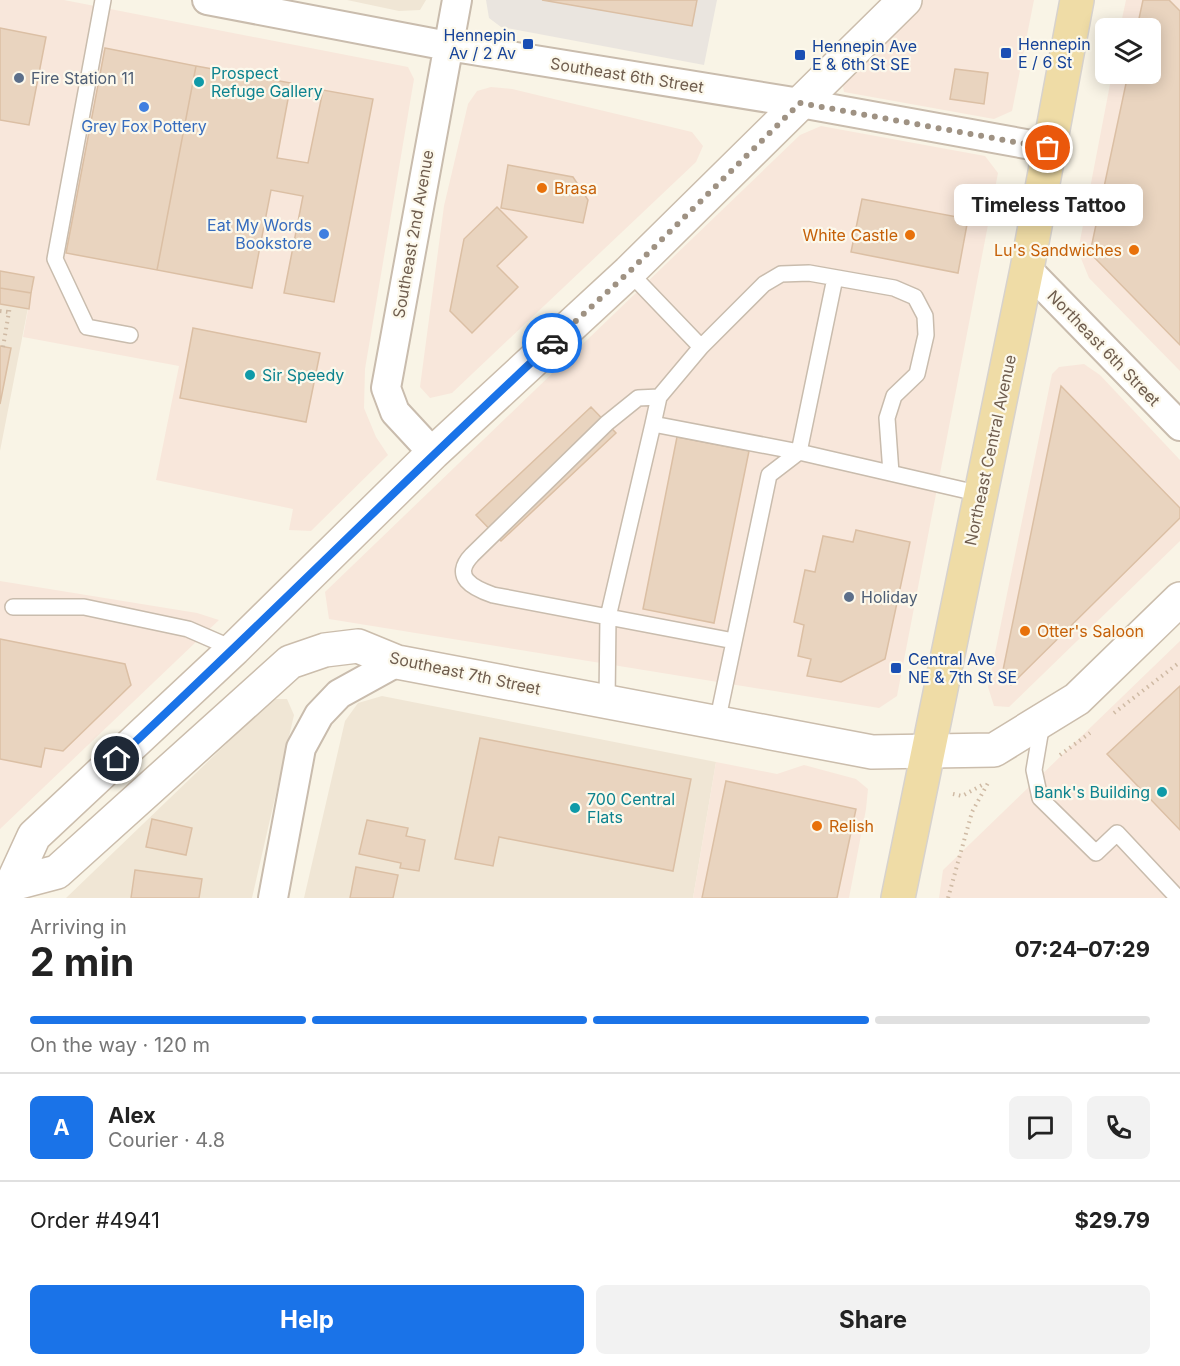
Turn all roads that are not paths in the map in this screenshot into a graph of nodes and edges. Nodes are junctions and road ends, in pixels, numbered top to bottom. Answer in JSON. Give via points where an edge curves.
{"nodes":[{"id":1,"x":104,"y":0,"type":"edge"},
{"id":2,"x":207,"y":0,"type":"edge"},
{"id":3,"x":457,"y":0,"type":"edge"},
{"id":4,"x":905,"y":0,"type":"edge"},
{"id":5,"x":1077,"y":0,"type":"edge"},
{"id":6,"x":448,"y":46,"type":"junction"},
{"id":7,"x":800,"y":103,"type":"junction"},
{"id":8,"x":1048,"y":148,"type":"junction"},
{"id":9,"x":1027,"y":269,"type":"junction"},
{"id":10,"x":629,"y":272,"type":"junction"},
{"id":11,"x":835,"y":278,"type":"junction"},
{"id":12,"x":130,"y":335,"type":"dead end"},
{"id":13,"x":701,"y":347,"type":"junction"},
{"id":14,"x":659,"y":397,"type":"junction"},
{"id":15,"x":653,"y":424,"type":"junction"},
{"id":16,"x":1180,"y":426,"type":"edge"},
{"id":17,"x":799,"y":452,"type":"junction"},
{"id":18,"x":434,"y":453,"type":"junction"},
{"id":19,"x":891,"y":473,"type":"junction"},
{"id":20,"x":981,"y":494,"type":"junction"},
{"id":21,"x":1180,"y":599,"type":"edge"},
{"id":22,"x":13,"y":607,"type":"dead end"},
{"id":23,"x":608,"y":617,"type":"junction"},
{"id":24,"x":734,"y":640,"type":"junction"},
{"id":25,"x":234,"y":650,"type":"junction"},
{"id":26,"x":397,"y":662,"type":"junction"},
{"id":27,"x":607,"y":702,"type":"junction"},
{"id":28,"x":1042,"y":722,"type":"junction"},
{"id":29,"x":717,"y":723,"type":"junction"},
{"id":30,"x":928,"y":751,"type":"junction"},
{"id":31,"x":6,"y":890,"type":"edge"},
{"id":32,"x":273,"y":898,"type":"edge"},
{"id":33,"x":898,"y":898,"type":"edge"},
{"id":34,"x":1178,"y":898,"type":"edge"}],
"edges":[{"from":1,"to":12,"type":"lane","via":[[55,259],[87,327]]},
{"from":2,"to":6,"type":"street","name":"Southeast 6th Street"},
{"from":3,"to":6,"type":"street","name":"Southeast 2nd Avenue"},
{"from":4,"to":7,"type":"main road"},
{"from":5,"to":8,"type":"main road","name":"Northeast Central Avenue"},
{"from":6,"to":7,"type":"street","name":"Southeast 6th Street"},
{"from":6,"to":18,"type":"street","name":"Southeast 2nd Avenue","via":[[386,388],[395,412]]},
{"from":7,"to":8,"type":"street","name":"Southeast 6th Street"},
{"from":7,"to":10,"type":"main road"},
{"from":8,"to":9,"type":"main road","name":"Northeast Central Avenue"},
{"from":9,"to":16,"type":"street","name":"Northeast 6th Street"},
{"from":9,"to":20,"type":"main road","name":"Northeast Central Avenue"},
{"from":10,"to":13,"type":"lane"},
{"from":10,"to":18,"type":"main road"},
{"from":11,"to":13,"type":"lane","via":[[781,274],[764,284]]},
{"from":11,"to":17,"type":"lane"},
{"from":11,"to":19,"type":"lane","via":[[894,288],[915,297],[925,316],[926,335],[917,374],[894,396],[886,418]]},
{"from":13,"to":14,"type":"lane"},
{"from":14,"to":15,"type":"lane"},
{"from":14,"to":23,"type":"lane","via":[[638,398],[607,423],[465,562],[464,576],[471,587],[493,596]]},
{"from":15,"to":17,"type":"lane"},
{"from":15,"to":23,"type":"lane"},
{"from":17,"to":19,"type":"lane"},
{"from":17,"to":24,"type":"lane","via":[[769,475]]},
{"from":18,"to":25,"type":"main road"},
{"from":19,"to":20,"type":"lane"},
{"from":20,"to":30,"type":"main road","name":"Northeast Central Avenue"},
{"from":21,"to":28,"type":"main road","name":"Southeast 7th Street","via":[[1077,699]]},
{"from":22,"to":25,"type":"lane","via":[[84,607],[188,629]]},
{"from":23,"to":24,"type":"lane"},
{"from":23,"to":27,"type":"lane"},
{"from":24,"to":29,"type":"lane"},
{"from":25,"to":31,"type":"main road","via":[[34,836]]},
{"from":26,"to":27,"type":"main road","name":"Southeast 7th Street"},
{"from":26,"to":31,"type":"main road","name":"Southeast 7th Street","via":[[358,645],[324,650],[290,662],[57,872]]},
{"from":26,"to":32,"type":"street","via":[[339,694],[319,715],[301,748]]},
{"from":27,"to":29,"type":"main road","name":"Southeast 7th Street"},
{"from":28,"to":30,"type":"main road","name":"Southeast 7th Street","via":[[994,750]]},
{"from":28,"to":34,"type":"lane","via":[[1035,770],[1040,798],[1096,853],[1117,833]]},
{"from":29,"to":30,"type":"main road","name":"Southeast 7th Street","via":[[872,752]]},
{"from":30,"to":33,"type":"main road","name":"Northeast Central Avenue"}]}
